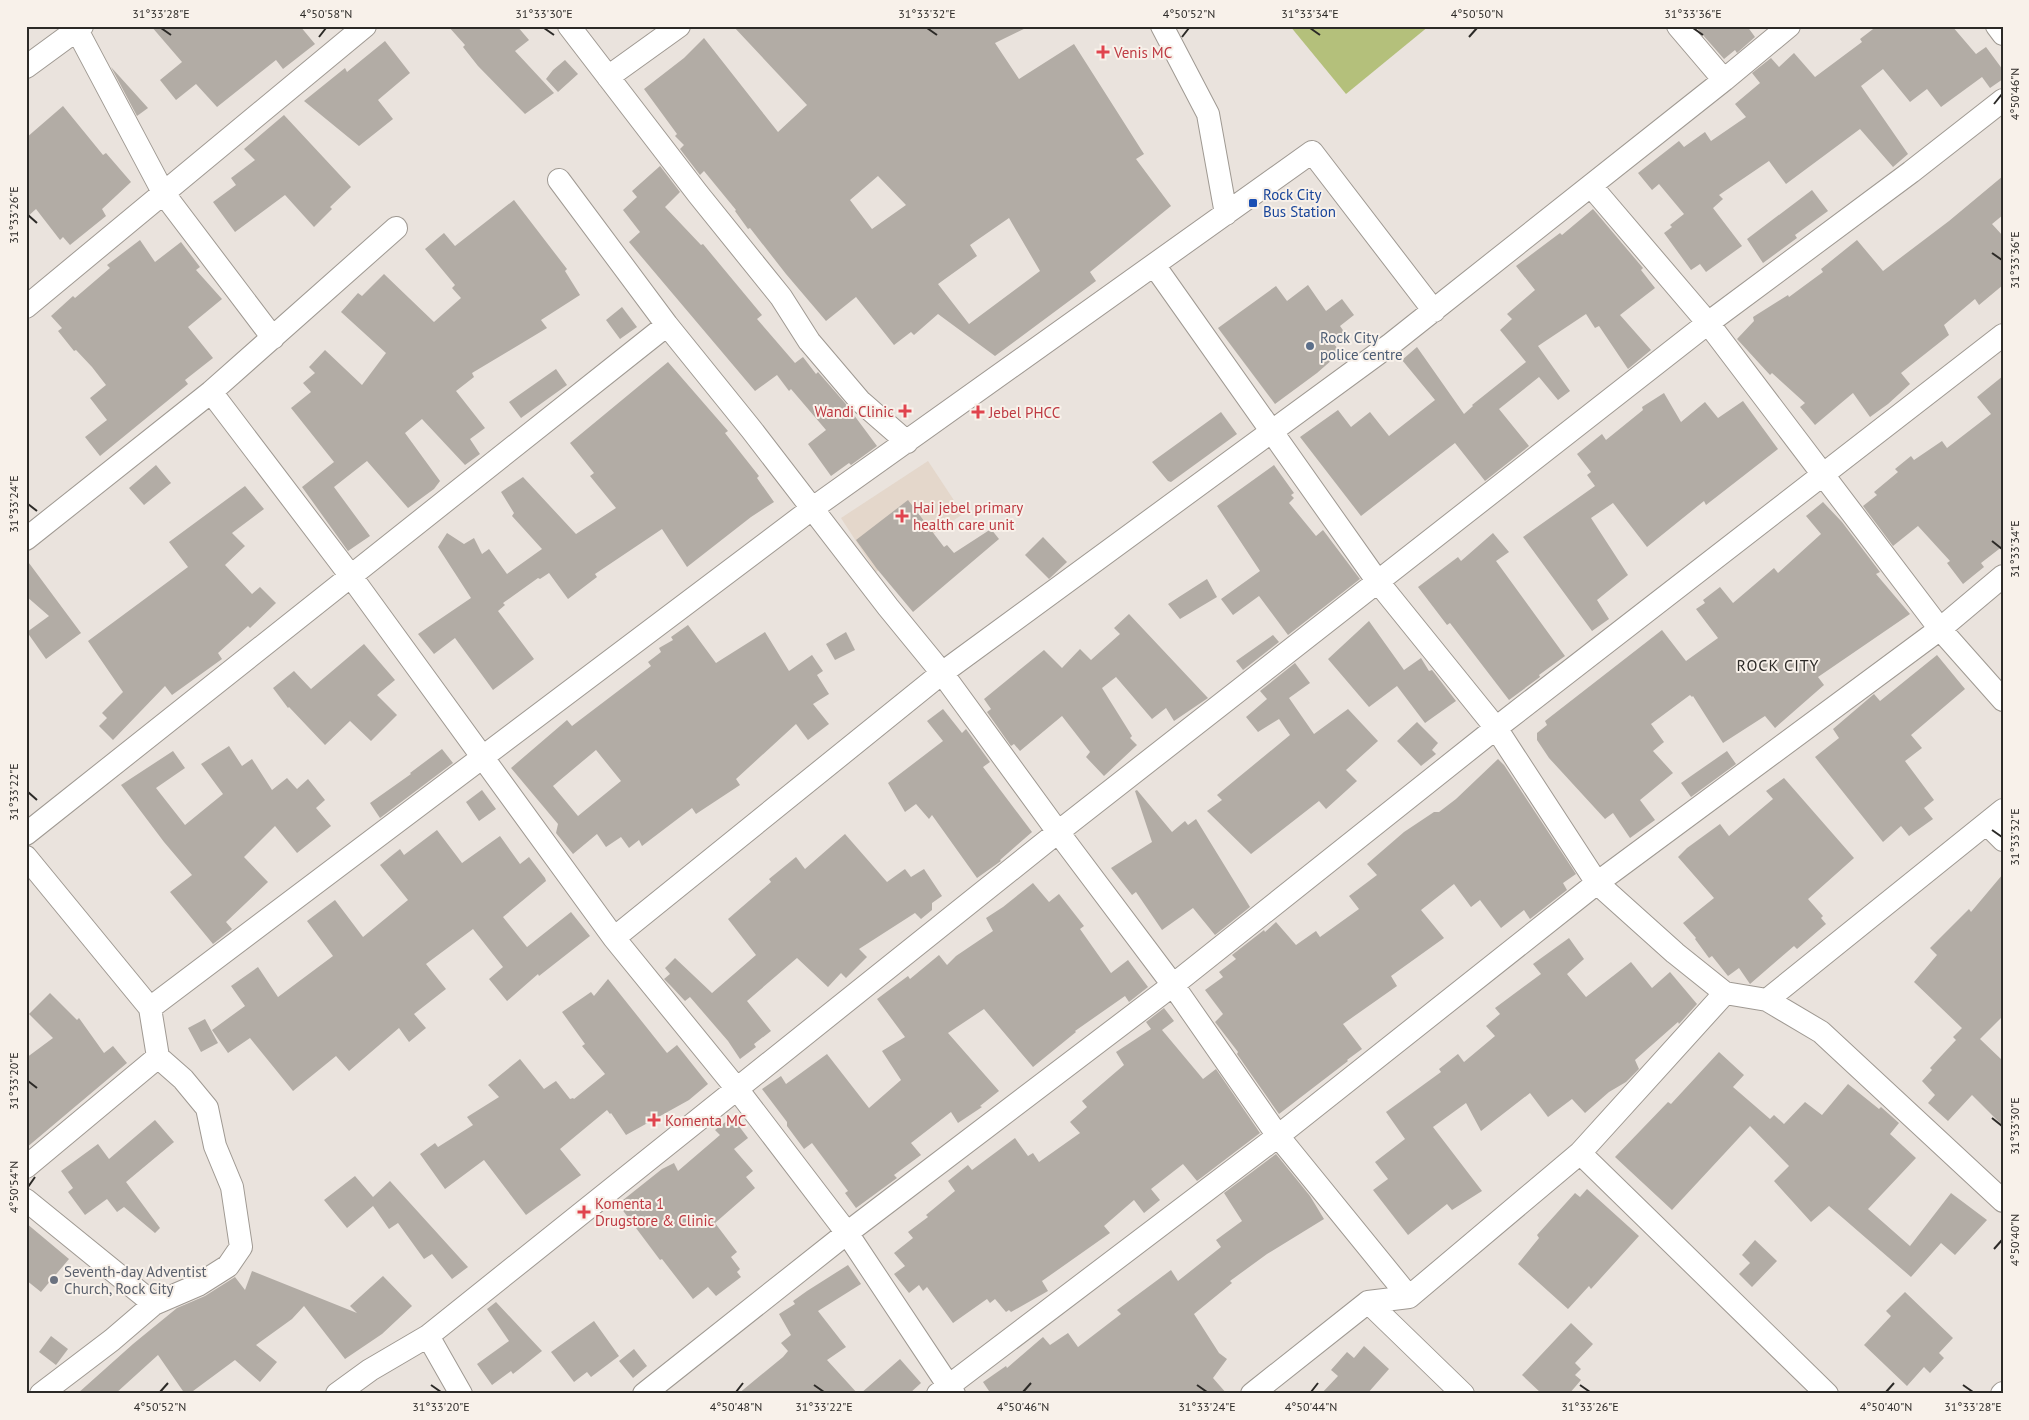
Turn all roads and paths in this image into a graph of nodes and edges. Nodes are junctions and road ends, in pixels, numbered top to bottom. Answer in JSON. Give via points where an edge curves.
{"nodes":[{"id":1,"x":365,"y":26,"type":"edge"},
{"id":2,"x":569,"y":26,"type":"edge"},
{"id":3,"x":679,"y":26,"type":"edge"},
{"id":4,"x":1162,"y":26,"type":"edge"},
{"id":5,"x":1678,"y":26,"type":"edge"},
{"id":6,"x":1789,"y":26,"type":"edge"},
{"id":7,"x":1997,"y":26,"type":"edge"},
{"id":8,"x":80,"y":28,"type":"edge"},
{"id":9,"x":2003,"y":34,"type":"edge"},
{"id":10,"x":26,"y":67,"type":"edge"},
{"id":11,"x":608,"y":77,"type":"junction"},
{"id":12,"x":1724,"y":80,"type":"junction"},
{"id":13,"x":2003,"y":100,"type":"edge"},
{"id":14,"x":560,"y":180,"type":"dead end"},
{"id":15,"x":1591,"y":186,"type":"junction"},
{"id":16,"x":164,"y":194,"type":"junction"},
{"id":17,"x":1226,"y":214,"type":"junction"},
{"id":18,"x":396,"y":228,"type":"dead end"},
{"id":19,"x":1154,"y":265,"type":"junction"},
{"id":20,"x":26,"y":307,"type":"edge"},
{"id":21,"x":1434,"y":311,"type":"junction"},
{"id":22,"x":1708,"y":323,"type":"junction"},
{"id":23,"x":667,"y":324,"type":"junction"},
{"id":24,"x":2003,"y":335,"type":"edge"},
{"id":25,"x":273,"y":338,"type":"junction"},
{"id":26,"x":211,"y":392,"type":"junction"},
{"id":27,"x":1271,"y":432,"type":"junction"},
{"id":28,"x":907,"y":442,"type":"junction"},
{"id":29,"x":1824,"y":474,"type":"junction"},
{"id":30,"x":813,"y":508,"type":"junction"},
{"id":31,"x":26,"y":539,"type":"edge"},
{"id":32,"x":350,"y":575,"type":"junction"},
{"id":33,"x":2003,"y":576,"type":"edge"},
{"id":34,"x":1378,"y":582,"type":"junction"},
{"id":35,"x":1940,"y":629,"type":"junction"},
{"id":36,"x":942,"y":673,"type":"junction"},
{"id":37,"x":2003,"y":700,"type":"edge"},
{"id":38,"x":1496,"y":728,"type":"junction"},
{"id":39,"x":482,"y":756,"type":"junction"},
{"id":40,"x":1995,"y":817,"type":"edge"},
{"id":41,"x":1058,"y":832,"type":"junction"},
{"id":42,"x":26,"y":834,"type":"edge"},
{"id":43,"x":2003,"y":840,"type":"edge"},
{"id":44,"x":26,"y":857,"type":"edge"},
{"id":45,"x":1597,"y":883,"type":"junction"},
{"id":46,"x":614,"y":938,"type":"junction"},
{"id":47,"x":1173,"y":985,"type":"junction"},
{"id":48,"x":1725,"y":993,"type":"junction"},
{"id":49,"x":1767,"y":1000,"type":"junction"},
{"id":50,"x":150,"y":1008,"type":"junction"},
{"id":51,"x":158,"y":1057,"type":"junction"},
{"id":52,"x":737,"y":1089,"type":"junction"},
{"id":53,"x":1278,"y":1136,"type":"junction"},
{"id":54,"x":1580,"y":1153,"type":"junction"},
{"id":55,"x":26,"y":1167,"type":"edge"},
{"id":56,"x":26,"y":1200,"type":"edge"},
{"id":57,"x":2003,"y":1202,"type":"edge"},
{"id":58,"x":847,"y":1233,"type":"junction"},
{"id":59,"x":1410,"y":1297,"type":"junction"},
{"id":60,"x":1368,"y":1302,"type":"junction"},
{"id":61,"x":154,"y":1304,"type":"junction"},
{"id":62,"x":428,"y":1336,"type":"junction"},
{"id":63,"x":947,"y":1391,"type":"edge"},
{"id":64,"x":40,"y":1394,"type":"edge"},
{"id":65,"x":337,"y":1394,"type":"edge"},
{"id":66,"x":461,"y":1394,"type":"edge"},
{"id":67,"x":644,"y":1394,"type":"edge"},
{"id":68,"x":1252,"y":1394,"type":"edge"},
{"id":69,"x":1463,"y":1394,"type":"edge"},
{"id":70,"x":1828,"y":1394,"type":"edge"}],
"edges":[{"from":1,"to":16,"type":"street"},
{"from":2,"to":11,"type":"street"},
{"from":3,"to":11,"type":"street"},
{"from":4,"to":17,"type":"street","via":[[1208,114]]},
{"from":5,"to":12,"type":"street"},
{"from":6,"to":12,"type":"street"},
{"from":7,"to":9,"type":"street"},
{"from":8,"to":10,"type":"street"},
{"from":8,"to":16,"type":"street"},
{"from":11,"to":28,"type":"street","via":[[781,297],[810,341],[860,401]]},
{"from":12,"to":15,"type":"street"},
{"from":13,"to":22,"type":"street"},
{"from":14,"to":23,"type":"street"},
{"from":15,"to":21,"type":"street"},
{"from":15,"to":22,"type":"street"},
{"from":16,"to":20,"type":"street"},
{"from":16,"to":25,"type":"street"},
{"from":17,"to":19,"type":"street"},
{"from":17,"to":21,"type":"street","via":[[1312,152]]},
{"from":18,"to":25,"type":"street"},
{"from":19,"to":27,"type":"street"},
{"from":19,"to":28,"type":"street"},
{"from":21,"to":27,"type":"street"},
{"from":22,"to":29,"type":"street"},
{"from":22,"to":34,"type":"street"},
{"from":23,"to":30,"type":"street"},
{"from":23,"to":32,"type":"street"},
{"from":24,"to":29,"type":"street"},
{"from":25,"to":26,"type":"street"},
{"from":26,"to":31,"type":"street"},
{"from":26,"to":32,"type":"street"},
{"from":27,"to":34,"type":"street"},
{"from":27,"to":36,"type":"street"},
{"from":28,"to":30,"type":"street"},
{"from":29,"to":35,"type":"street"},
{"from":29,"to":38,"type":"street"},
{"from":30,"to":36,"type":"street"},
{"from":30,"to":39,"type":"street"},
{"from":32,"to":39,"type":"street"},
{"from":32,"to":42,"type":"street"},
{"from":33,"to":35,"type":"street"},
{"from":34,"to":38,"type":"street"},
{"from":34,"to":41,"type":"street"},
{"from":35,"to":37,"type":"street"},
{"from":35,"to":45,"type":"street"},
{"from":36,"to":41,"type":"street"},
{"from":36,"to":46,"type":"street"},
{"from":38,"to":45,"type":"street"},
{"from":38,"to":47,"type":"street"},
{"from":39,"to":46,"type":"street"},
{"from":39,"to":50,"type":"street"},
{"from":40,"to":43,"type":"street"},
{"from":40,"to":49,"type":"street"},
{"from":41,"to":47,"type":"street"},
{"from":41,"to":52,"type":"street"},
{"from":44,"to":50,"type":"street"},
{"from":45,"to":48,"type":"street"},
{"from":45,"to":53,"type":"street"},
{"from":46,"to":52,"type":"street"},
{"from":47,"to":53,"type":"street"},
{"from":47,"to":58,"type":"street"},
{"from":48,"to":49,"type":"street"},
{"from":48,"to":54,"type":"street"},
{"from":49,"to":57,"type":"street","via":[[1821,1032]]},
{"from":50,"to":51,"type":"street"},
{"from":51,"to":55,"type":"street"},
{"from":51,"to":61,"type":"street","via":[[183,1079],[207,1108],[215,1146],[232,1187],[241,1247],[228,1266],[198,1285]]},
{"from":52,"to":58,"type":"street"},
{"from":52,"to":62,"type":"street"},
{"from":53,"to":59,"type":"street"},
{"from":53,"to":63,"type":"street"},
{"from":54,"to":59,"type":"street"},
{"from":54,"to":70,"type":"street"},
{"from":56,"to":61,"type":"street"},
{"from":58,"to":63,"type":"street"},
{"from":58,"to":67,"type":"street"},
{"from":59,"to":60,"type":"street"},
{"from":60,"to":68,"type":"street"},
{"from":60,"to":69,"type":"street"},
{"from":61,"to":64,"type":"street"},
{"from":62,"to":65,"type":"street","via":[[370,1370]]},
{"from":62,"to":66,"type":"street"}]}
